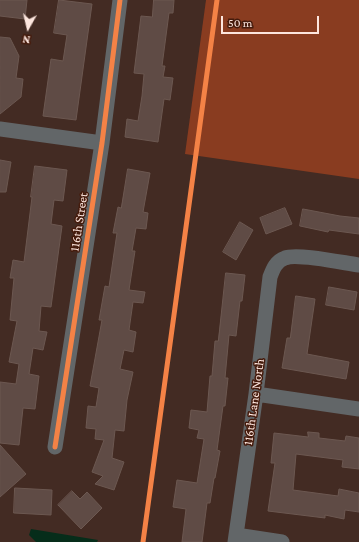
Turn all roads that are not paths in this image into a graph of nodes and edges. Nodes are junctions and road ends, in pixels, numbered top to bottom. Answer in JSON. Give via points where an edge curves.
{"nodes":[{"id":1,"x":120,"y":0,"type":"edge"},
{"id":2,"x":0,"y":129,"type":"edge"},
{"id":3,"x":102,"y":143,"type":"junction"},
{"id":4,"x":359,"y":265,"type":"edge"},
{"id":5,"x":256,"y":394,"type":"junction"},
{"id":6,"x":359,"y":409,"type":"edge"},
{"id":7,"x":55,"y":447,"type":"dead end"},
{"id":8,"x":236,"y":539,"type":"edge"},
{"id":9,"x":282,"y":542,"type":"edge"}],
"edges":[{"from":1,"to":3,"type":"street","name":"116th Street"},
{"from":2,"to":3,"type":"street"},
{"from":3,"to":7,"type":"street","name":"116th Street"},
{"from":4,"to":5,"type":"street","name":"116th Lane North","via":[[296,256],[284,258],[276,264],[270,277]]},
{"from":5,"to":6,"type":"street"},
{"from":5,"to":8,"type":"street","name":"116th Lane North"},
{"from":8,"to":9,"type":"street"}]}
